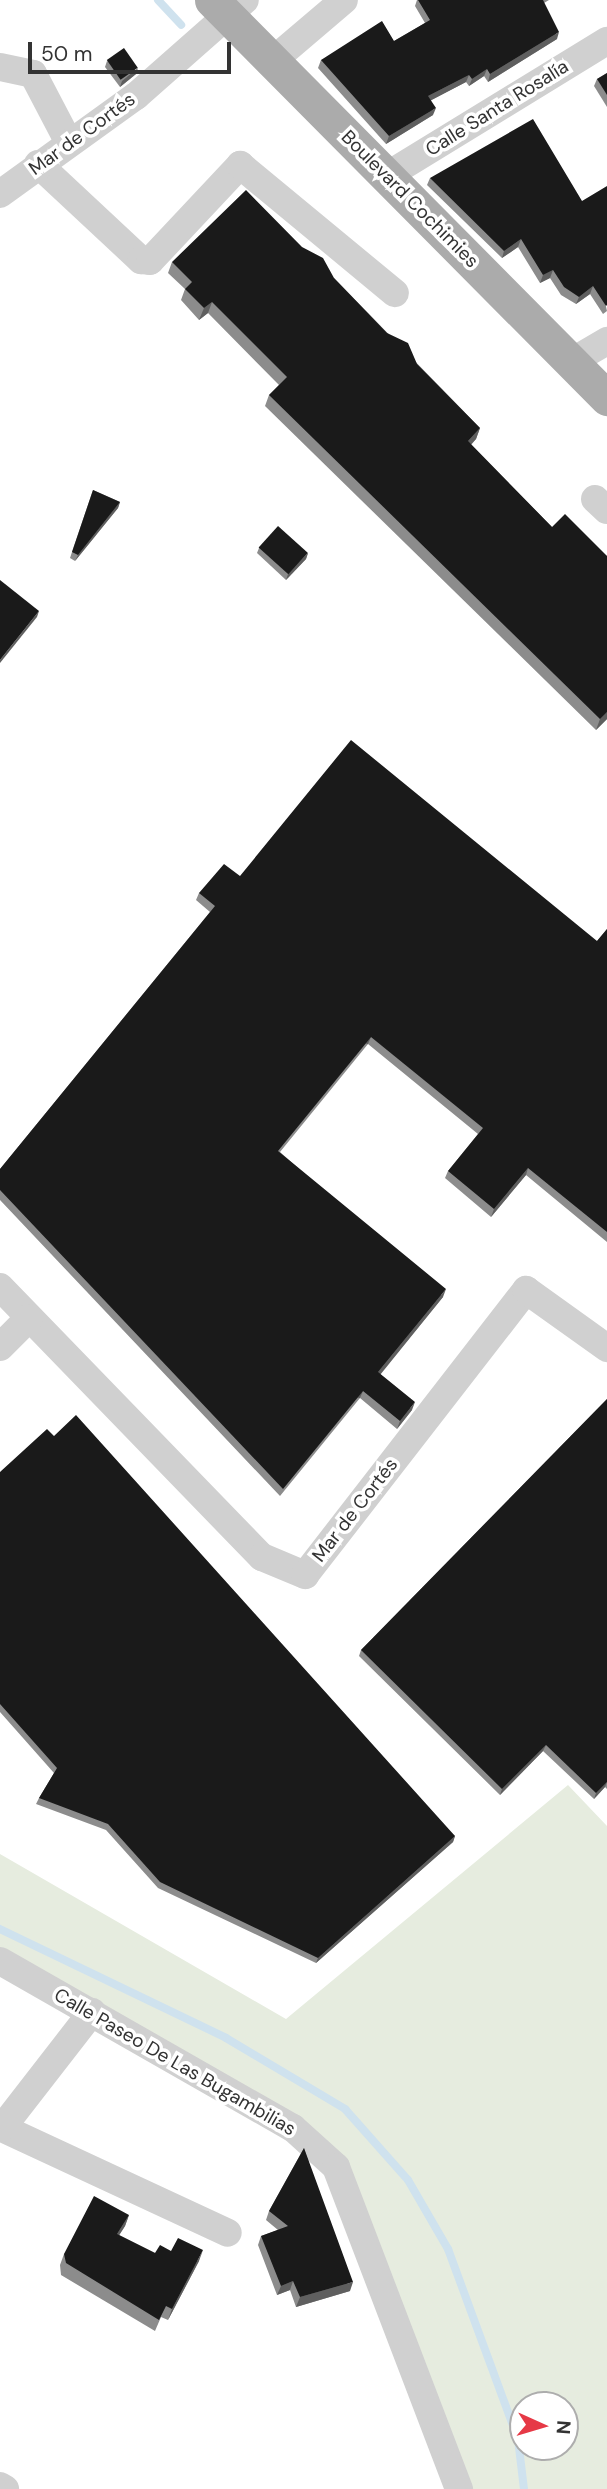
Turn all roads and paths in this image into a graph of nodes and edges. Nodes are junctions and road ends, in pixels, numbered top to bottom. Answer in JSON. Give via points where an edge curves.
{"nodes":[{"id":1,"x":344,"y":0,"type":"edge"},
{"id":2,"x":228,"y":6,"type":"edge"},
{"id":3,"x":607,"y":41,"type":"edge"},
{"id":4,"x":270,"y":63,"type":"junction"},
{"id":5,"x":0,"y":67,"type":"edge"},
{"id":6,"x":68,"y":141,"type":"junction"},
{"id":7,"x":38,"y":164,"type":"junction"},
{"id":8,"x":388,"y":175,"type":"junction"},
{"id":9,"x":0,"y":194,"type":"edge"},
{"id":10,"x":395,"y":293,"type":"dead end"},
{"id":11,"x":607,"y":341,"type":"edge"},
{"id":12,"x":571,"y":362,"type":"junction"},
{"id":13,"x":607,"y":398,"type":"edge"},
{"id":14,"x":0,"y":1287,"type":"edge"},
{"id":15,"x":29,"y":1318,"type":"junction"},
{"id":16,"x":0,"y":1347,"type":"edge"},
{"id":17,"x":607,"y":1348,"type":"edge"},
{"id":18,"x":0,"y":1961,"type":"edge"},
{"id":19,"x":92,"y":2012,"type":"junction"},
{"id":20,"x":1,"y":2127,"type":"edge"},
{"id":21,"x":228,"y":2233,"type":"dead end"},
{"id":22,"x":0,"y":2486,"type":"edge"},
{"id":23,"x":5,"y":2489,"type":"edge"},
{"id":24,"x":459,"y":2489,"type":"edge"}],
"edges":[{"from":1,"to":4,"type":"street"},
{"from":2,"to":4,"type":"main road","name":"Boulevard Cochimies"},
{"from":2,"to":6,"type":"street","name":"Mar de Cortés","via":[[136,96]]},
{"from":3,"to":8,"type":"street","name":"Calle Santa Rosalía"},
{"from":4,"to":8,"type":"main road","name":"Boulevard Cochimies"},
{"from":5,"to":6,"type":"street","via":[[33,74]]},
{"from":6,"to":7,"type":"street","name":"Mar de Cortés"},
{"from":7,"to":9,"type":"street","name":"Mar de Cortés"},
{"from":7,"to":10,"type":"street","via":[[141,260],[150,261],[240,165]]},
{"from":8,"to":12,"type":"main road","name":"Boulevard Cochimies"},
{"from":11,"to":12,"type":"street"},
{"from":12,"to":13,"type":"main road","name":"Boulevard Cochimies"},
{"from":14,"to":15,"type":"street","name":"Mar de Cortés"},
{"from":15,"to":16,"type":"street"},
{"from":15,"to":17,"type":"street","name":"Mar de Cortés","via":[[262,1557],[305,1575],[526,1290]]},
{"from":18,"to":19,"type":"street","name":"Calle Paseo De Las Bugambilias"},
{"from":19,"to":20,"type":"street"},
{"from":19,"to":24,"type":"street","name":"Calle Paseo De Las Bugambilias","via":[[293,2128],[335,2167]]},
{"from":20,"to":21,"type":"street"},
{"from":22,"to":23,"type":"street"}]}
